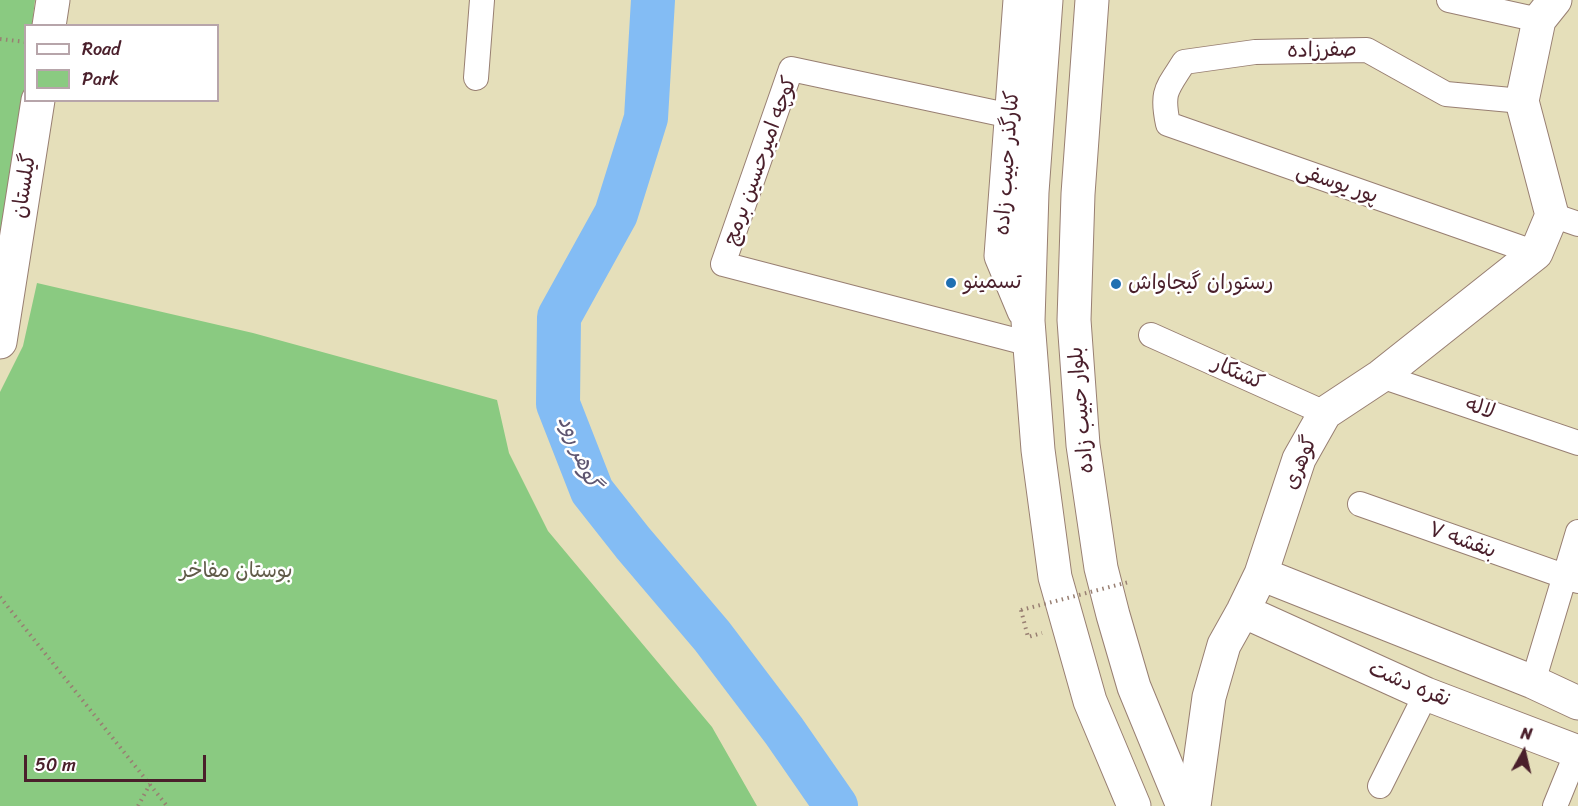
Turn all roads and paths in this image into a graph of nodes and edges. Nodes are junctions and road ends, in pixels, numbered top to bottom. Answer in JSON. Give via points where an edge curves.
{"nodes":[{"id":1,"x":53,"y":0,"type":"edge"},
{"id":2,"x":482,"y":0,"type":"edge"},
{"id":3,"x":1020,"y":0,"type":"edge"},
{"id":4,"x":1046,"y":0,"type":"edge"},
{"id":5,"x":1092,"y":0,"type":"edge"},
{"id":6,"x":1112,"y":0,"type":"edge"},
{"id":7,"x":1449,"y":0,"type":"edge"},
{"id":8,"x":1547,"y":10,"type":"edge"},
{"id":9,"x":49,"y":24,"type":"edge"},
{"id":10,"x":0,"y":39,"type":"edge"},
{"id":11,"x":24,"y":42,"type":"edge"},
{"id":12,"x":476,"y":78,"type":"dead end"},
{"id":13,"x":1165,"y":93,"type":"joint"},
{"id":14,"x":1522,"y":101,"type":"junction"},
{"id":15,"x":38,"y":102,"type":"edge"},
{"id":16,"x":1011,"y":116,"type":"junction"},
{"id":17,"x":1569,"y":215,"type":"edge"},
{"id":18,"x":1536,"y":253,"type":"junction"},
{"id":19,"x":1074,"y":320,"type":"junction"},
{"id":20,"x":1029,"y":333,"type":"junction"},
{"id":21,"x":1151,"y":335,"type":"dead end"},
{"id":22,"x":0,"y":342,"type":"edge"},
{"id":23,"x":1381,"y":376,"type":"junction"},
{"id":24,"x":1325,"y":413,"type":"junction"},
{"id":25,"x":1578,"y":443,"type":"edge"},
{"id":26,"x":1360,"y":504,"type":"dead end"},
{"id":27,"x":1578,"y":532,"type":"edge"},
{"id":28,"x":1261,"y":574,"type":"junction"},
{"id":29,"x":1571,"y":579,"type":"edge"},
{"id":30,"x":1129,"y":582,"type":"dead end"},
{"id":31,"x":1301,"y":590,"type":"junction"},
{"id":32,"x":0,"y":597,"type":"edge"},
{"id":33,"x":1243,"y":611,"type":"junction"},
{"id":34,"x":1283,"y":629,"type":"junction"},
{"id":35,"x":1028,"y":637,"type":"dead end"},
{"id":36,"x":1533,"y":682,"type":"junction"},
{"id":37,"x":1426,"y":694,"type":"junction"},
{"id":38,"x":1578,"y":703,"type":"edge"},
{"id":39,"x":1577,"y":752,"type":"edge"},
{"id":40,"x":150,"y":784,"type":"junction"},
{"id":41,"x":1380,"y":786,"type":"dead end"},
{"id":42,"x":138,"y":806,"type":"edge"},
{"id":43,"x":167,"y":806,"type":"edge"},
{"id":44,"x":1134,"y":806,"type":"edge"},
{"id":45,"x":1183,"y":806,"type":"edge"},
{"id":46,"x":1194,"y":806,"type":"edge"},
{"id":47,"x":1555,"y":806,"type":"edge"}],
"edges":[{"from":1,"to":9,"type":"main road"},
{"from":2,"to":12,"type":"street"},
{"from":3,"to":16,"type":"main road","name":"کنارگذر حبیب زاده"},
{"from":4,"to":20,"type":"main road","via":[[1032,192]]},
{"from":5,"to":19,"type":"main road","name":"بلوار حبیب زاده","via":[[1078,194]]},
{"from":6,"to":19,"type":"main road","via":[[1098,189]]},
{"from":7,"to":8,"type":"street"},
{"from":8,"to":14,"type":"main road"},
{"from":10,"to":11,"type":"path"},
{"from":13,"to":14,"type":"street","name":"صفرزاده","via":[[1184,62],[1255,52],[1367,50],[1446,93]]},
{"from":13,"to":18,"type":"street","name":"پور یوسفی","via":[[1168,124]]},
{"from":14,"to":17,"type":"main road"},
{"from":15,"to":22,"type":"main road","name":"گیلستان"},
{"from":16,"to":20,"type":"main road","name":"کنارگذر حبیب زاده","via":[[1000,256]]},
{"from":16,"to":20,"type":"street","name":"کوچه امیرحسین برمچ","via":[[791,69],[723,264]]},
{"from":17,"to":18,"type":"main road","name":"گوهری"},
{"from":18,"to":23,"type":"main road","name":"گوهری"},
{"from":19,"to":45,"type":"main road","name":"بلوار حبیب زاده","via":[[1083,445],[1101,568],[1134,687]]},
{"from":20,"to":44,"type":"main road","via":[[1038,450],[1055,577],[1090,701]]},
{"from":21,"to":24,"type":"street","name":"کشتکار"},
{"from":23,"to":24,"type":"main road","name":"گوهری"},
{"from":23,"to":25,"type":"street","name":"لاله"},
{"from":24,"to":28,"type":"main road","name":"گوهری","via":[[1299,459]]},
{"from":26,"to":29,"type":"street","name":"بنفشه ۷"},
{"from":27,"to":29,"type":"street"},
{"from":28,"to":31,"type":"main road"},
{"from":28,"to":33,"type":"main road","name":"گوهری"},
{"from":29,"to":36,"type":"street"},
{"from":30,"to":35,"type":"path","bridge":true,"via":[[1021,610]]},
{"from":31,"to":34,"type":"main road","via":[[1288,596],[1280,608]]},
{"from":31,"to":36,"type":"main road"},
{"from":32,"to":40,"type":"path"},
{"from":33,"to":34,"type":"main road","name":"نقره دشت"},
{"from":33,"to":46,"type":"main road","name":"گوهری","via":[[1224,645],[1209,697]]},
{"from":34,"to":37,"type":"main road","name":"نقره دشت"},
{"from":36,"to":38,"type":"main road"},
{"from":37,"to":39,"type":"main road","name":"نقره دشت"},
{"from":37,"to":41,"type":"street"},
{"from":39,"to":47,"type":"street"},
{"from":40,"to":42,"type":"path"},
{"from":40,"to":43,"type":"path"}]}
